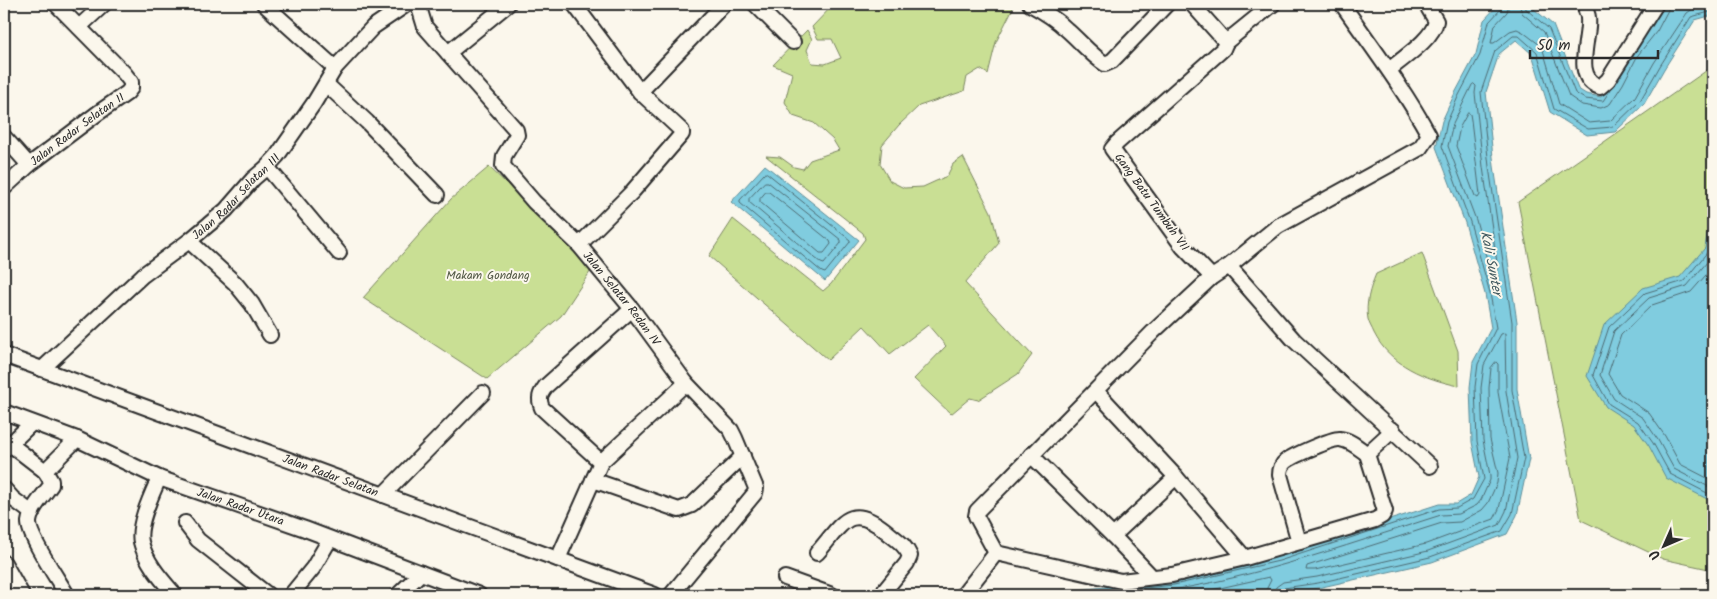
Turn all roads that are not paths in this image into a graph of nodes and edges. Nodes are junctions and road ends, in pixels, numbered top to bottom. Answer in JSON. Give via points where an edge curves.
{"nodes":[{"id":1,"x":56,"y":4,"type":"edge"},
{"id":2,"x":104,"y":4,"type":"edge"},
{"id":3,"x":264,"y":4,"type":"edge"},
{"id":4,"x":407,"y":4,"type":"edge"},
{"id":5,"x":418,"y":4,"type":"edge"},
{"id":6,"x":508,"y":4,"type":"edge"},
{"id":7,"x":574,"y":4,"type":"edge"},
{"id":8,"x":724,"y":4,"type":"edge"},
{"id":9,"x":755,"y":4,"type":"edge"},
{"id":10,"x":1030,"y":4,"type":"edge"},
{"id":11,"x":1167,"y":4,"type":"edge"},
{"id":12,"x":1192,"y":4,"type":"edge"},
{"id":13,"x":1273,"y":4,"type":"edge"},
{"id":14,"x":1342,"y":4,"type":"edge"},
{"id":15,"x":1426,"y":4,"type":"edge"},
{"id":16,"x":1656,"y":4,"type":"edge"},
{"id":17,"x":1049,"y":8,"type":"edge"},
{"id":18,"x":1586,"y":11,"type":"dead end"},
{"id":19,"x":79,"y":28,"type":"junction"},
{"id":20,"x":793,"y":42,"type":"dead end"},
{"id":21,"x":1226,"y":42,"type":"junction"},
{"id":22,"x":448,"y":53,"type":"junction"},
{"id":23,"x":335,"y":68,"type":"junction"},
{"id":24,"x":1389,"y":70,"type":"junction"},
{"id":25,"x":326,"y":84,"type":"junction"},
{"id":26,"x":640,"y":92,"type":"junction"},
{"id":27,"x":4,"y":137,"type":"edge"},
{"id":28,"x":29,"y":165,"type":"junction"},
{"id":29,"x":267,"y":167,"type":"junction"},
{"id":30,"x":4,"y":188,"type":"edge"},
{"id":31,"x":437,"y":195,"type":"dead end"},
{"id":32,"x":189,"y":241,"type":"junction"},
{"id":33,"x":580,"y":245,"type":"junction"},
{"id":34,"x":338,"y":253,"type":"dead end"},
{"id":35,"x":1229,"y":266,"type":"junction"},
{"id":36,"x":1212,"y":277,"type":"junction"},
{"id":37,"x":632,"y":309,"type":"junction"},
{"id":38,"x":270,"y":335,"type":"dead end"},
{"id":39,"x":4,"y":355,"type":"edge"},
{"id":40,"x":42,"y":369,"type":"junction"},
{"id":41,"x":686,"y":383,"type":"junction"},
{"id":42,"x":1096,"y":391,"type":"junction"},
{"id":43,"x":483,"y":393,"type":"dead end"},
{"id":44,"x":4,"y":412,"type":"edge"},
{"id":45,"x":32,"y":423,"type":"junction"},
{"id":46,"x":1392,"y":430,"type":"junction"},
{"id":47,"x":77,"y":439,"type":"junction"},
{"id":48,"x":7,"y":447,"type":"edge"},
{"id":49,"x":1367,"y":454,"type":"junction"},
{"id":50,"x":1031,"y":455,"type":"junction"},
{"id":51,"x":743,"y":456,"type":"junction"},
{"id":52,"x":601,"y":462,"type":"junction"},
{"id":53,"x":1430,"y":466,"type":"dead end"},
{"id":54,"x":45,"y":470,"type":"junction"},
{"id":55,"x":1176,"y":477,"type":"junction"},
{"id":56,"x":159,"y":478,"type":"junction"},
{"id":57,"x":592,"y":480,"type":"junction"},
{"id":58,"x":4,"y":489,"type":"edge"},
{"id":59,"x":383,"y":495,"type":"junction"},
{"id":60,"x":32,"y":513,"type":"junction"},
{"id":61,"x":185,"y":523,"type":"dead end"},
{"id":62,"x":1113,"y":536,"type":"junction"},
{"id":63,"x":330,"y":539,"type":"junction"},
{"id":64,"x":1299,"y":542,"type":"junction"},
{"id":65,"x":996,"y":553,"type":"junction"},
{"id":66,"x":817,"y":554,"type":"dead end"},
{"id":67,"x":1245,"y":558,"type":"junction"},
{"id":68,"x":558,"y":559,"type":"junction"},
{"id":69,"x":4,"y":563,"type":"edge"},
{"id":70,"x":421,"y":573,"type":"junction"},
{"id":71,"x":1152,"y":577,"type":"junction"},
{"id":72,"x":785,"y":578,"type":"dead end"},
{"id":73,"x":22,"y":595,"type":"edge"},
{"id":74,"x":67,"y":595,"type":"edge"},
{"id":75,"x":175,"y":595,"type":"edge"},
{"id":76,"x":268,"y":595,"type":"edge"},
{"id":77,"x":291,"y":595,"type":"edge"},
{"id":78,"x":398,"y":595,"type":"edge"},
{"id":79,"x":479,"y":595,"type":"edge"},
{"id":80,"x":656,"y":595,"type":"edge"},
{"id":81,"x":671,"y":595,"type":"edge"},
{"id":82,"x":832,"y":595,"type":"edge"},
{"id":83,"x":881,"y":595,"type":"edge"},
{"id":84,"x":963,"y":595,"type":"edge"}],
"edges":[{"from":1,"to":19,"type":"street"},
{"from":2,"to":19,"type":"street"},
{"from":3,"to":23,"type":"street"},
{"from":4,"to":23,"type":"street","name":"Jalan Radar Selatan III","via":[[374,27]]},
{"from":5,"to":22,"type":"street","via":[[425,27]]},
{"from":6,"to":22,"type":"street"},
{"from":7,"to":26,"type":"street"},
{"from":8,"to":26,"type":"street"},
{"from":9,"to":20,"type":"street"},
{"from":10,"to":17,"type":"street"},
{"from":11,"to":17,"type":"street","via":[[1112,61],[1105,64]]},
{"from":12,"to":21,"type":"street"},
{"from":13,"to":21,"type":"street"},
{"from":14,"to":24,"type":"street"},
{"from":15,"to":24,"type":"street","via":[[1436,21],[1435,28],[1428,38]]},
{"from":16,"to":18,"type":"street","via":[[1608,80],[1600,87],[1587,78],[1585,45],[1590,19]]},
{"from":19,"to":28,"type":"street","name":"Jalan Radar Selatan II","via":[[124,73],[131,82],[130,88]]},
{"from":21,"to":36,"type":"street","name":"Gang Batu Tumbuh VII","via":[[1112,149],[1183,247]]},
{"from":22,"to":33,"type":"street","via":[[516,130],[517,135],[504,156],[503,166],[534,202]]},
{"from":23,"to":25,"type":"street","name":"Jalan Radar Selatan III"},
{"from":24,"to":35,"type":"street","via":[[1419,116],[1430,136],[1428,140],[1420,148],[1278,226]]},
{"from":25,"to":29,"type":"street","name":"Jalan Radar Selatan III"},
{"from":25,"to":31,"type":"street"},
{"from":26,"to":33,"type":"street","name":"Jalan Selatar Redan IV","via":[[682,134]]},
{"from":27,"to":28,"type":"street"},
{"from":28,"to":30,"type":"street","name":"Jalan Radar Selatan II"},
{"from":29,"to":32,"type":"street","name":"Jalan Radar Selatan III","via":[[226,210]]},
{"from":29,"to":34,"type":"street"},
{"from":32,"to":38,"type":"street","via":[[235,283]]},
{"from":32,"to":40,"type":"street","name":"Jalan Radar Selatan III","via":[[143,275]]},
{"from":33,"to":37,"type":"street","name":"Jalan Selatar Redan IV"},
{"from":35,"to":36,"type":"street"},
{"from":35,"to":46,"type":"street","via":[[1294,340]]},
{"from":36,"to":42,"type":"street"},
{"from":37,"to":41,"type":"street","name":"Jalan Selatar Redan IV"},
{"from":37,"to":52,"type":"street","via":[[539,394],[542,408]]},
{"from":39,"to":40,"type":"street","name":"Jalan Radar Selatan"},
{"from":40,"to":59,"type":"street","name":"Jalan Radar Selatan"},
{"from":41,"to":51,"type":"street","name":"Jalan Selatar Redan IV","via":[[730,430]]},
{"from":41,"to":52,"type":"street"},
{"from":42,"to":50,"type":"street"},
{"from":42,"to":55,"type":"street"},
{"from":43,"to":59,"type":"street"},
{"from":44,"to":45,"type":"street","name":"Jalan Radar Utara"},
{"from":45,"to":47,"type":"street","name":"Jalan Radar Utara"},
{"from":45,"to":48,"type":"street"},
{"from":46,"to":49,"type":"street"},
{"from":46,"to":53,"type":"street"},
{"from":47,"to":54,"type":"street"},
{"from":47,"to":56,"type":"street","name":"Jalan Radar Utara"},
{"from":48,"to":54,"type":"street"},
{"from":49,"to":64,"type":"street","via":[[1385,511],[1382,516]]},
{"from":49,"to":64,"type":"street","via":[[1338,438],[1286,461],[1281,467],[1280,475]]},
{"from":50,"to":62,"type":"street"},
{"from":50,"to":65,"type":"street","via":[[976,514]]},
{"from":51,"to":57,"type":"street","via":[[692,505],[680,510]]},
{"from":51,"to":81,"type":"street","name":"Jalan Selatar Redan IV","via":[[754,481],[755,493]]},
{"from":52,"to":57,"type":"street"},
{"from":54,"to":60,"type":"street","via":[[51,485]]},
{"from":55,"to":62,"type":"street"},
{"from":55,"to":67,"type":"street"},
{"from":56,"to":63,"type":"street","name":"Jalan Radar Utara"},
{"from":56,"to":75,"type":"street","via":[[146,514],[141,542],[159,577]]},
{"from":57,"to":68,"type":"street"},
{"from":58,"to":60,"type":"street"},
{"from":59,"to":68,"type":"street","name":"Jalan Radar Selatan"},
{"from":60,"to":74,"type":"street","via":[[29,521],[31,534]]},
{"from":61,"to":76,"type":"street","via":[[198,540]]},
{"from":62,"to":71,"type":"street"},
{"from":63,"to":70,"type":"street","name":"Jalan Radar Utara"},
{"from":63,"to":77,"type":"street","via":[[313,568]]},
{"from":64,"to":67,"type":"street"},
{"from":65,"to":71,"type":"street","via":[[1121,581]]},
{"from":65,"to":84,"type":"street"},
{"from":66,"to":83,"type":"street","via":[[846,520],[861,516],[871,520],[906,547],[910,556],[908,563]]},
{"from":67,"to":71,"type":"street"},
{"from":68,"to":80,"type":"street","name":"Jalan Radar Selatan"},
{"from":69,"to":73,"type":"street"},
{"from":70,"to":78,"type":"street"},
{"from":70,"to":79,"type":"street","name":"Jalan Radar Utara"},
{"from":72,"to":82,"type":"street"}]}
